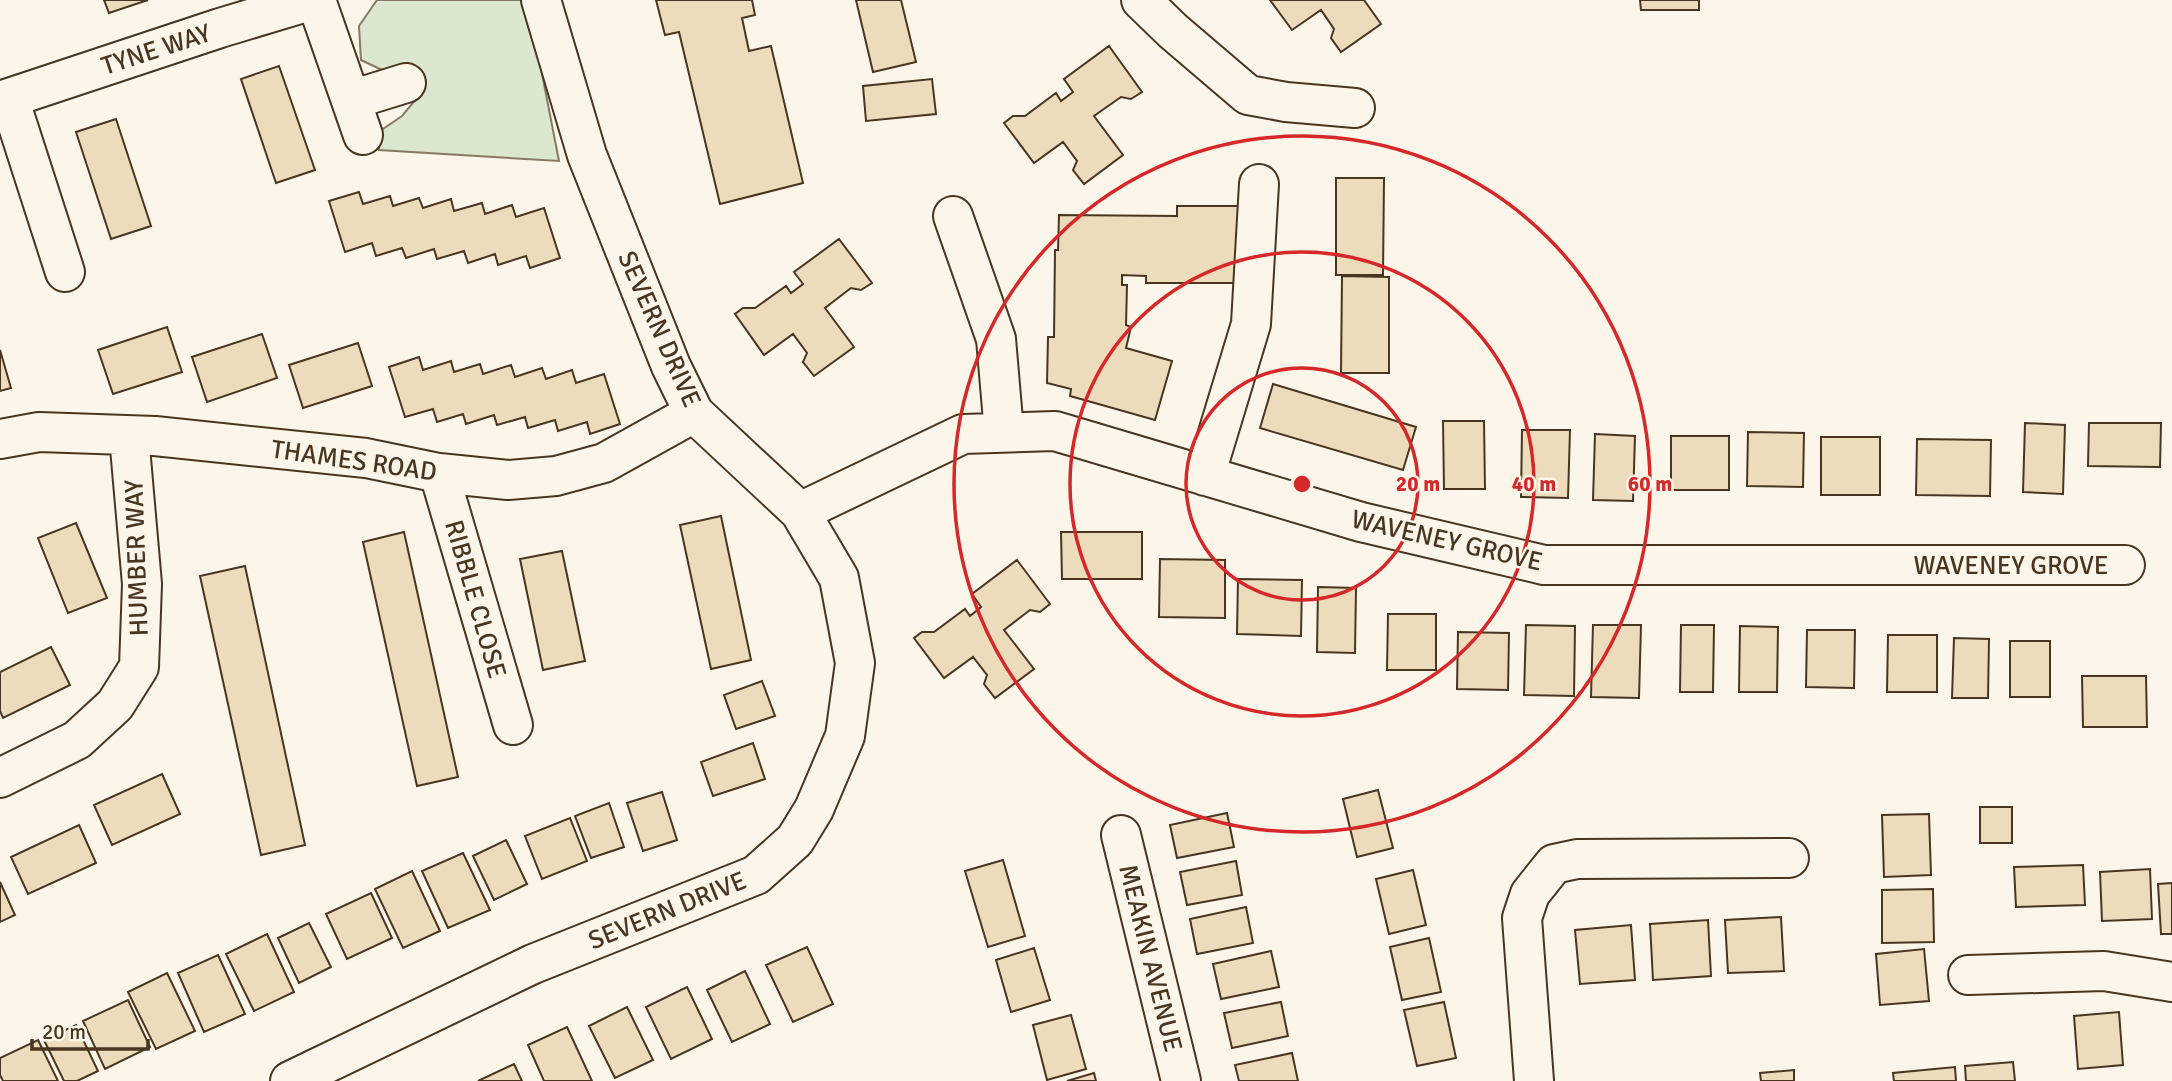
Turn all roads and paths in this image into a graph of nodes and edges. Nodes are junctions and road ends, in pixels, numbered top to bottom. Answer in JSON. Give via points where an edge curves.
{"nodes":[{"id":1,"x":315,"y":0,"type":"edge"},
{"id":2,"x":541,"y":0,"type":"edge"},
{"id":3,"x":1141,"y":0,"type":"edge"},
{"id":4,"x":215,"y":14,"type":"edge"},
{"id":5,"x":406,"y":83,"type":"dead end"},
{"id":6,"x":5,"y":100,"type":"edge"},
{"id":7,"x":1355,"y":108,"type":"dead end"},
{"id":8,"x":1259,"y":184,"type":"dead end"},
{"id":9,"x":953,"y":216,"type":"dead end"},
{"id":10,"x":65,"y":272,"type":"dead end"},
{"id":11,"x":694,"y":413,"type":"junction"},
{"id":12,"x":1004,"y":432,"type":"junction"},
{"id":13,"x":129,"y":436,"type":"junction"},
{"id":14,"x":0,"y":439,"type":"edge"},
{"id":15,"x":439,"y":473,"type":"junction"},
{"id":16,"x":1205,"y":476,"type":"junction"},
{"id":17,"x":800,"y":512,"type":"junction"},
{"id":18,"x":2125,"y":565,"type":"dead end"},
{"id":19,"x":513,"y":725,"type":"dead end"},
{"id":20,"x":0,"y":778,"type":"edge"},
{"id":21,"x":1121,"y":835,"type":"dead end"},
{"id":22,"x":1789,"y":858,"type":"dead end"},
{"id":23,"x":1968,"y":975,"type":"dead end"},
{"id":24,"x":2171,"y":985,"type":"edge"},
{"id":25,"x":290,"y":1081,"type":"edge"},
{"id":26,"x":1181,"y":1081,"type":"edge"},
{"id":27,"x":1534,"y":1081,"type":"edge"}],
"edges":[{"from":1,"to":4,"type":"street","name":"TYNE WAY"},
{"from":1,"to":5,"type":"street","via":[[357,117]]},
{"from":2,"to":11,"type":"street","name":"SEVERN DRIVE","via":[[587,155]]},
{"from":3,"to":7,"type":"street","via":[[1248,95]]},
{"from":4,"to":6,"type":"street","name":"TYNE WAY"},
{"from":6,"to":10,"type":"street"},
{"from":8,"to":16,"type":"street","via":[[1251,324]]},
{"from":9,"to":12,"type":"street","via":[[996,339]]},
{"from":11,"to":15,"type":"street","name":"THAMES ROAD","via":[[604,463],[556,476],[508,480]]},
{"from":11,"to":17,"type":"street","name":"SEVERN DRIVE"},
{"from":12,"to":16,"type":"street","name":"WAVENEY GROVE","via":[[1055,431]]},
{"from":12,"to":17,"type":"street","name":"WAVENEY GROVE","via":[[963,434]]},
{"from":13,"to":14,"type":"street","name":"THAMES ROAD","via":[[39,432]]},
{"from":13,"to":15,"type":"street","name":"THAMES ROAD","via":[[366,458]]},
{"from":13,"to":20,"type":"street","name":"HUMBER WAY","via":[[142,584],[139,667],[115,705],[77,740]]},
{"from":15,"to":19,"type":"street","name":"RIBBLE CLOSE"},
{"from":16,"to":18,"type":"street","name":"WAVENEY GROVE","via":[[1361,522],[1544,565]]},
{"from":17,"to":25,"type":"street","name":"SEVERN DRIVE","via":[[839,578],[855,663],[845,736],[814,809],[794,840],[756,875],[533,964]]},
{"from":21,"to":26,"type":"street","name":"MEAKIN AVENUE"},
{"from":22,"to":27,"type":"street","via":[[1577,859],[1554,864],[1530,894],[1522,918]]},
{"from":23,"to":24,"type":"street","via":[[2104,971]]}]}
